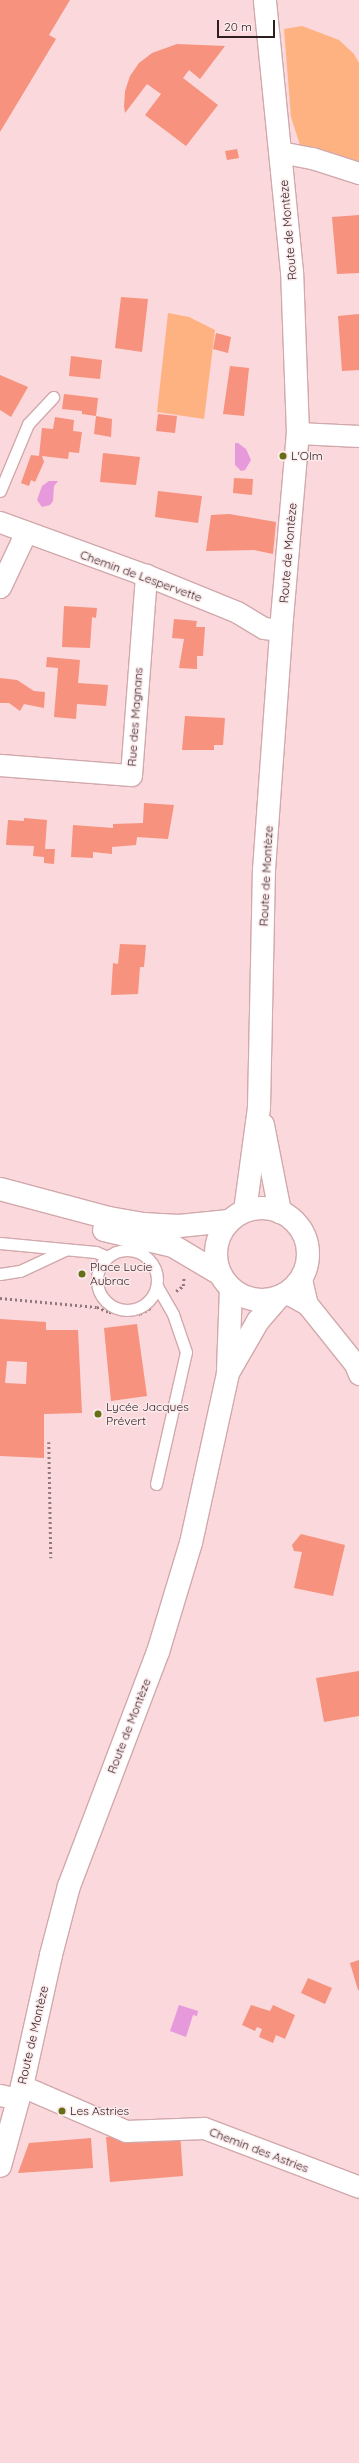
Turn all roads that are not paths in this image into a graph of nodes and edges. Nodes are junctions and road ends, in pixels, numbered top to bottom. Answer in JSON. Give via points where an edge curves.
{"nodes":[{"id":1,"x":265,"y":0,"type":"edge"},
{"id":2,"x":280,"y":152,"type":"junction"},
{"id":3,"x":359,"y":173,"type":"edge"},
{"id":4,"x":53,"y":397,"type":"dead end"},
{"id":5,"x":298,"y":433,"type":"junction"},
{"id":6,"x":359,"y":436,"type":"edge"},
{"id":7,"x":0,"y":491,"type":"edge"},
{"id":8,"x":0,"y":522,"type":"edge"},
{"id":9,"x":26,"y":532,"type":"junction"},
{"id":10,"x":146,"y":575,"type":"junction"},
{"id":11,"x":0,"y":587,"type":"edge"},
{"id":12,"x":281,"y":630,"type":"junction"},
{"id":13,"x":0,"y":765,"type":"edge"},
{"id":14,"x":259,"y":1107,"type":"junction"},
{"id":15,"x":0,"y":1189,"type":"edge"},
{"id":16,"x":0,"y":1202,"type":"edge"},
{"id":17,"x":280,"y":1212,"type":"junction"},
{"id":18,"x":237,"y":1216,"type":"junction"},
{"id":19,"x":0,"y":1243,"type":"edge"},
{"id":20,"x":173,"y":1246,"type":"junction"},
{"id":21,"x":65,"y":1250,"type":"junction"},
{"id":22,"x":144,"y":1256,"type":"junction"},
{"id":23,"x":108,"y":1258,"type":"junction"},
{"id":24,"x":0,"y":1274,"type":"edge"},
{"id":25,"x":226,"y":1281,"type":"junction"},
{"id":26,"x":157,"y":1286,"type":"junction"},
{"id":27,"x":289,"y":1290,"type":"junction"},
{"id":28,"x":228,"y":1373,"type":"junction"},
{"id":29,"x":359,"y":1374,"type":"edge"},
{"id":30,"x":156,"y":1484,"type":"dead end"},
{"id":31,"x":13,"y":2093,"type":"edge"},
{"id":32,"x":0,"y":2166,"type":"edge"},
{"id":33,"x":359,"y":2187,"type":"edge"}],
"edges":[{"from":1,"to":2,"type":"street","name":"Route de Montèze"},
{"from":2,"to":3,"type":"street","via":[[312,158]]},
{"from":2,"to":5,"type":"street","name":"Route de Montèze","via":[[292,272]]},
{"from":4,"to":7,"type":"lane","via":[[28,424]]},
{"from":5,"to":6,"type":"street"},
{"from":5,"to":12,"type":"street","name":"Route de Montèze"},
{"from":8,"to":9,"type":"street","name":"Chemin de Lespervette"},
{"from":9,"to":10,"type":"street","name":"Chemin de Lespervette"},
{"from":9,"to":11,"type":"street"},
{"from":10,"to":12,"type":"street","name":"Chemin de Lespervette","via":[[237,612],[264,628]]},
{"from":10,"to":13,"type":"street","name":"Rue des Magnans","via":[[131,775]]},
{"from":12,"to":14,"type":"street","name":"Route de Montèze","via":[[264,870]]},
{"from":14,"to":17,"type":"street","name":"Route de Montèze"},
{"from":14,"to":18,"type":"street","name":"Route de Montèze"},
{"from":15,"to":18,"type":"street","via":[[109,1218],[143,1224],[179,1226]]},
{"from":16,"to":20,"type":"street"},
{"from":17,"to":18,"type":"street","via":[[268,1208]]},
{"from":17,"to":27,"type":"street","via":[[294,1221],[303,1233],[308,1248],[307,1264]]},
{"from":18,"to":25,"type":"street","via":[[221,1233],[216,1246],[216,1260]]},
{"from":19,"to":21,"type":"lane"},
{"from":20,"to":22,"type":"lane"},
{"from":20,"to":25,"type":"street"},
{"from":21,"to":23,"type":"lane","via":[[96,1252]]},
{"from":21,"to":24,"type":"lane","via":[[20,1271]]},
{"from":22,"to":23,"type":"lane","via":[[126,1250]]},
{"from":22,"to":26,"type":"lane","via":[[155,1269]]},
{"from":23,"to":26,"type":"lane","via":[[97,1275],[98,1286],[101,1295],[116,1309],[137,1309],[146,1304]]},
{"from":25,"to":27,"type":"street","via":[[254,1299]]},
{"from":25,"to":28,"type":"street"},
{"from":26,"to":30,"type":"lane","via":[[173,1314],[186,1352]]},
{"from":27,"to":28,"type":"street","name":"Route de Montèze","via":[[258,1321]]},
{"from":27,"to":29,"type":"street","via":[[307,1304],[355,1364]]},
{"from":28,"to":31,"type":"street","name":"Route de Montèze","via":[[191,1543],[158,1652],[70,1886]]},
{"from":31,"to":32,"type":"street","name":"Route de Montèze"},
{"from":31,"to":33,"type":"street","name":"Chemin des Astries","via":[[126,2131],[204,2128]]}]}
